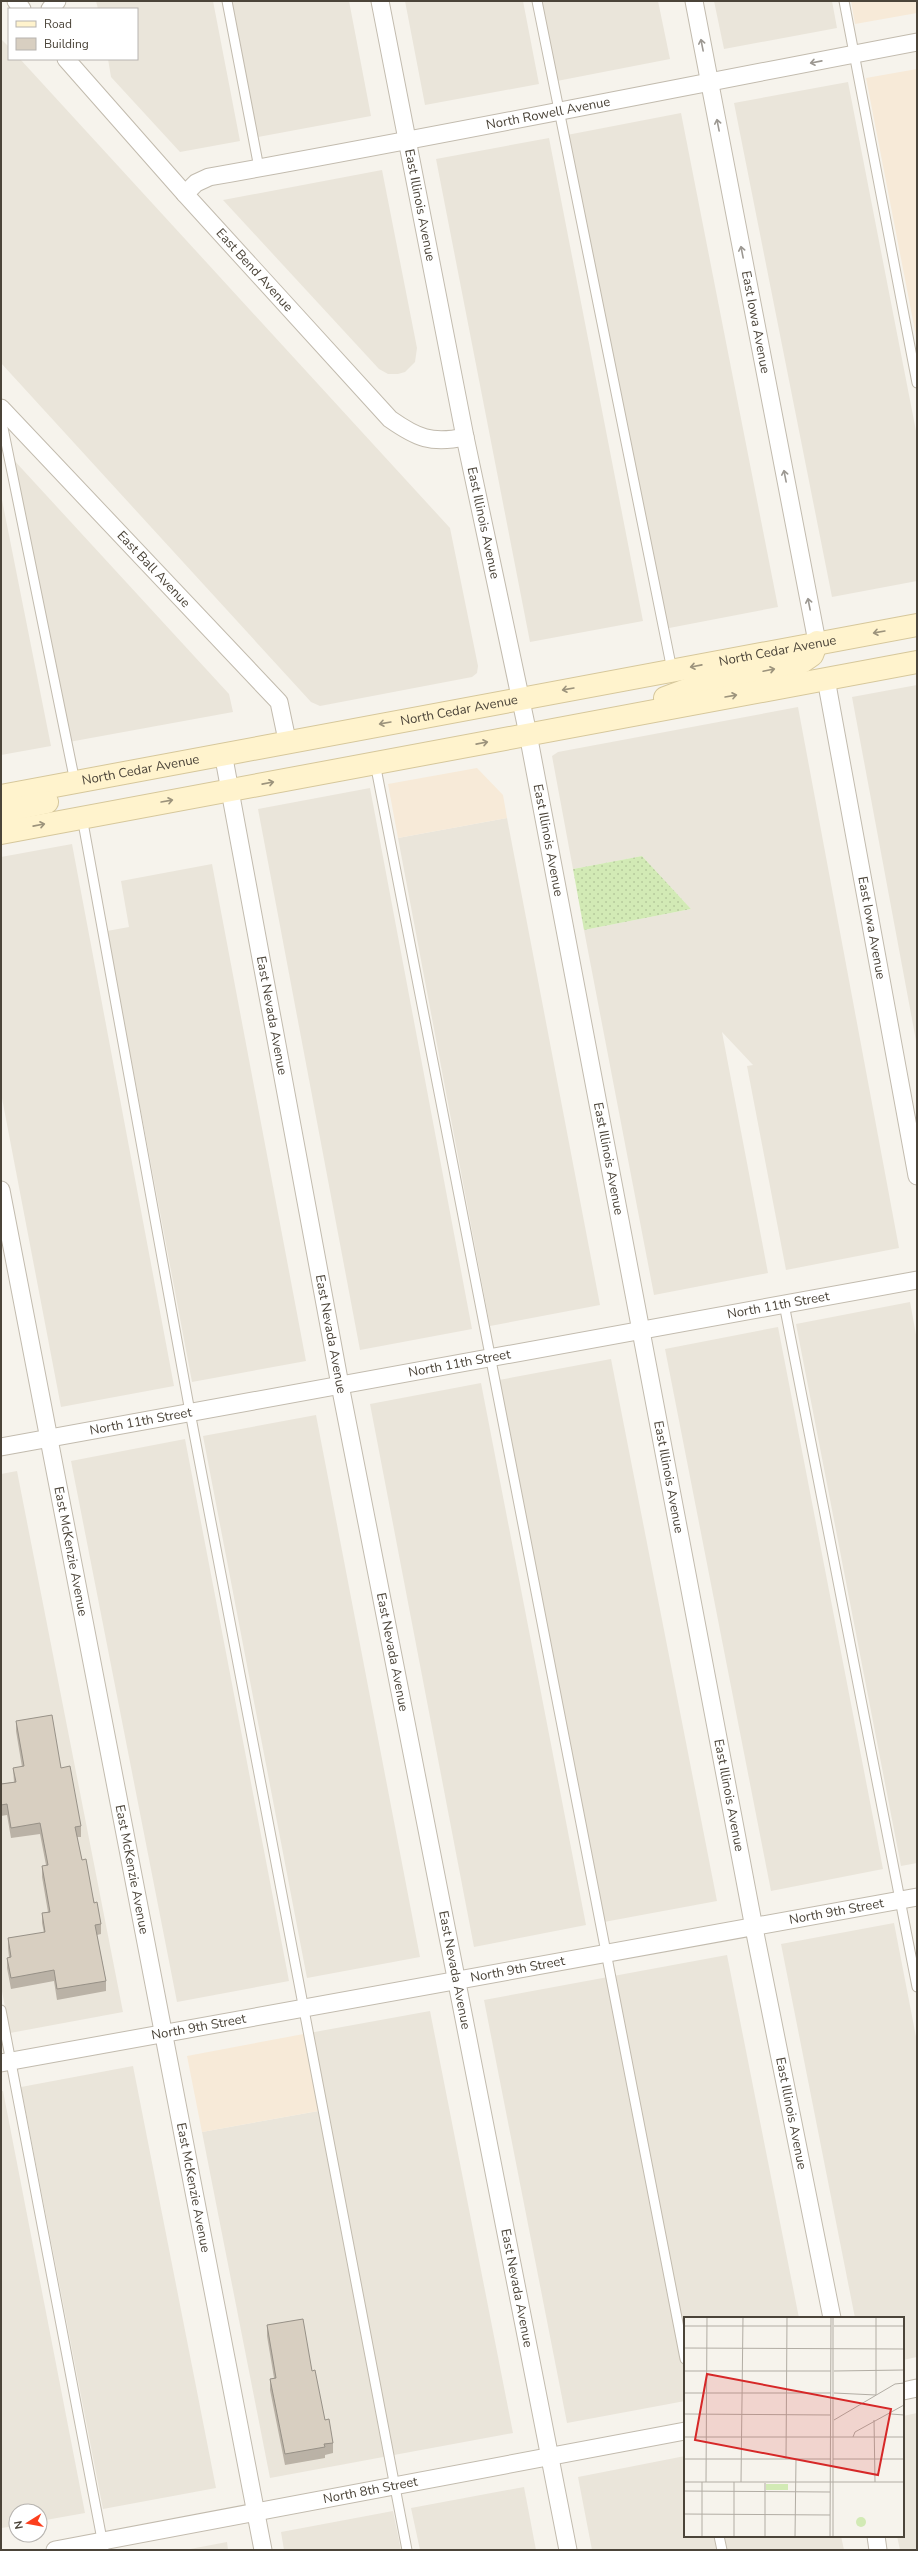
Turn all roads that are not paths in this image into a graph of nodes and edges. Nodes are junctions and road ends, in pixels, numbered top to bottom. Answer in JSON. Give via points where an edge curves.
{"nodes":[{"id":1,"x":227,"y":1,"type":"edge"},
{"id":2,"x":380,"y":1,"type":"edge"},
{"id":3,"x":537,"y":1,"type":"edge"},
{"id":4,"x":694,"y":1,"type":"edge"},
{"id":5,"x":844,"y":1,"type":"edge"},
{"id":6,"x":917,"y":42,"type":"edge"},
{"id":7,"x":854,"y":54,"type":"junction"},
{"id":8,"x":67,"y":60,"type":"edge"},
{"id":9,"x":710,"y":83,"type":"junction"},
{"id":10,"x":558,"y":110,"type":"junction"},
{"id":11,"x":407,"y":142,"type":"junction"},
{"id":12,"x":259,"y":168,"type":"junction"},
{"id":13,"x":185,"y":194,"type":"junction"},
{"id":14,"x":916,"y":377,"type":"edge"},
{"id":15,"x":1,"y":408,"type":"edge"},
{"id":16,"x":1,"y":418,"type":"edge"},
{"id":17,"x":465,"y":437,"type":"junction"},
{"id":18,"x":917,"y":625,"type":"edge"},
{"id":19,"x":817,"y":642,"type":"junction"},
{"id":20,"x":917,"y":662,"type":"edge"},
{"id":21,"x":672,"y":670,"type":"junction"},
{"id":22,"x":826,"y":679,"type":"junction"},
{"id":23,"x":520,"y":698,"type":"junction"},
{"id":24,"x":612,"y":718,"type":"junction"},
{"id":25,"x":528,"y":734,"type":"junction"},
{"id":26,"x":288,"y":740,"type":"junction"},
{"id":27,"x":223,"y":753,"type":"junction"},
{"id":28,"x":375,"y":763,"type":"junction"},
{"id":29,"x":75,"y":782,"type":"junction"},
{"id":30,"x":230,"y":790,"type":"junction"},
{"id":31,"x":1,"y":796,"type":"edge"},
{"id":32,"x":1,"y":812,"type":"edge"},
{"id":33,"x":82,"y":817,"type":"junction"},
{"id":34,"x":1,"y":833,"type":"edge"},
{"id":35,"x":913,"y":1137,"type":"edge"},
{"id":36,"x":917,"y":1176,"type":"edge"},
{"id":37,"x":1,"y":1190,"type":"edge"},
{"id":38,"x":917,"y":1280,"type":"edge"},
{"id":39,"x":784,"y":1304,"type":"junction"},
{"id":40,"x":640,"y":1331,"type":"junction"},
{"id":41,"x":490,"y":1358,"type":"junction"},
{"id":42,"x":340,"y":1385,"type":"junction"},
{"id":43,"x":190,"y":1412,"type":"junction"},
{"id":44,"x":49,"y":1437,"type":"junction"},
{"id":45,"x":1,"y":1447,"type":"edge"},
{"id":46,"x":917,"y":1897,"type":"edge"},
{"id":47,"x":900,"y":1900,"type":"junction"},
{"id":48,"x":754,"y":1928,"type":"junction"},
{"id":49,"x":606,"y":1954,"type":"junction"},
{"id":50,"x":456,"y":1982,"type":"junction"},
{"id":51,"x":917,"y":1987,"type":"edge"},
{"id":52,"x":304,"y":2009,"type":"junction"},
{"id":53,"x":1,"y":2010,"type":"edge"},
{"id":54,"x":164,"y":2034,"type":"junction"},
{"id":55,"x":6,"y":2062,"type":"edge"},
{"id":56,"x":832,"y":2317,"type":"edge"},
{"id":57,"x":684,"y":2355,"type":"edge"},
{"id":58,"x":917,"y":2388,"type":"edge"},
{"id":59,"x":904,"y":2391,"type":"edge"},
{"id":60,"x":684,"y":2431,"type":"edge"},
{"id":61,"x":550,"y":2456,"type":"junction"},
{"id":62,"x":395,"y":2487,"type":"junction"},
{"id":63,"x":256,"y":2512,"type":"junction"},
{"id":64,"x":719,"y":2537,"type":"edge"},
{"id":65,"x":876,"y":2537,"type":"edge"},
{"id":66,"x":103,"y":2545,"type":"edge"},
{"id":67,"x":55,"y":2550,"type":"edge"},
{"id":68,"x":263,"y":2550,"type":"edge"},
{"id":69,"x":407,"y":2550,"type":"edge"},
{"id":70,"x":568,"y":2550,"type":"edge"},
{"id":71,"x":722,"y":2550,"type":"edge"},
{"id":72,"x":878,"y":2550,"type":"edge"}],
"edges":[{"from":1,"to":12,"type":"lane"},
{"from":2,"to":11,"type":"street","name":"East Illinois Avenue"},
{"from":3,"to":10,"type":"lane"},
{"from":9,"to":4,"type":"street","name":"East Iowa Avenue","one_way":true},
{"from":5,"to":7,"type":"lane"},
{"from":6,"to":7,"type":"street","name":"North Rowell Avenue"},
{"from":7,"to":9,"type":"street","name":"North Rowell Avenue","one_way":true},
{"from":7,"to":14,"type":"lane"},
{"from":8,"to":13,"type":"street","name":"East Bend Avenue"},
{"from":9,"to":10,"type":"street","name":"North Rowell Avenue"},
{"from":19,"to":9,"type":"street","name":"East Iowa Avenue","one_way":true},
{"from":10,"to":11,"type":"street","name":"North Rowell Avenue"},
{"from":10,"to":21,"type":"lane"},
{"from":11,"to":12,"type":"street","name":"North Rowell Avenue"},
{"from":11,"to":17,"type":"street","name":"East Illinois Avenue"},
{"from":12,"to":13,"type":"street","name":"North Rowell Avenue","via":[[209,177],[196,183]]},
{"from":13,"to":17,"type":"street","name":"East Bend Avenue","via":[[390,419],[411,434],[431,440],[448,441]]},
{"from":15,"to":26,"type":"street","name":"East Ball Avenue","via":[[279,702]]},
{"from":16,"to":29,"type":"lane"},
{"from":17,"to":23,"type":"street","name":"East Illinois Avenue"},
{"from":18,"to":19,"type":"main road","name":"North Cedar Avenue","one_way":true},
{"from":19,"to":21,"type":"main road","name":"North Cedar Avenue","one_way":true},
{"from":24,"to":19,"type":"main road","one_way":true,"via":[[706,683],[802,662],[812,655]]},
{"from":20,"to":22,"type":"main road"},
{"from":21,"to":23,"type":"main road","name":"North Cedar Avenue","one_way":true},
{"from":24,"to":22,"type":"main road","one_way":true},
{"from":22,"to":35,"type":"street","name":"East Iowa Avenue"},
{"from":23,"to":25,"type":"street","name":"East Illinois Avenue"},
{"from":23,"to":26,"type":"main road","name":"North Cedar Avenue","one_way":true},
{"from":24,"to":25,"type":"main road"},
{"from":28,"to":25,"type":"main road","one_way":true},
{"from":25,"to":40,"type":"street","name":"East Illinois Avenue"},
{"from":26,"to":27,"type":"main road","name":"North Cedar Avenue"},
{"from":27,"to":29,"type":"main road","name":"North Cedar Avenue"},
{"from":27,"to":30,"type":"street","name":"East Nevada Avenue"},
{"from":30,"to":28,"type":"main road","one_way":true},
{"from":28,"to":41,"type":"lane"},
{"from":29,"to":31,"type":"main road","name":"North Cedar Avenue"},
{"from":29,"to":32,"type":"main road","via":[[56,800]]},
{"from":33,"to":30,"type":"main road","one_way":true},
{"from":30,"to":42,"type":"street","name":"East Nevada Avenue"},
{"from":34,"to":33,"type":"main road","one_way":true},
{"from":33,"to":43,"type":"lane"},
{"from":35,"to":36,"type":"street","name":"East Iowa Avenue"},
{"from":37,"to":44,"type":"street","name":"East McKenzie Avenue"},
{"from":38,"to":39,"type":"street","name":"North 11th Street"},
{"from":39,"to":40,"type":"street","name":"North 11th Street"},
{"from":39,"to":47,"type":"lane"},
{"from":40,"to":41,"type":"street","name":"North 11th Street"},
{"from":40,"to":48,"type":"street","name":"East Illinois Avenue"},
{"from":41,"to":42,"type":"street","name":"North 11th Street"},
{"from":41,"to":49,"type":"lane"},
{"from":42,"to":43,"type":"street","name":"North 11th Street"},
{"from":42,"to":50,"type":"street","name":"East Nevada Avenue"},
{"from":43,"to":44,"type":"street","name":"North 11th Street"},
{"from":43,"to":52,"type":"lane"},
{"from":44,"to":45,"type":"street","name":"North 11th Street"},
{"from":44,"to":54,"type":"street","name":"East McKenzie Avenue"},
{"from":46,"to":47,"type":"street","name":"North 9th Street"},
{"from":47,"to":48,"type":"street","name":"North 9th Street"},
{"from":47,"to":51,"type":"lane"},
{"from":48,"to":49,"type":"street","name":"North 9th Street"},
{"from":48,"to":56,"type":"street","name":"East Illinois Avenue"},
{"from":49,"to":50,"type":"street","name":"North 9th Street"},
{"from":49,"to":57,"type":"lane"},
{"from":50,"to":52,"type":"street","name":"North 9th Street"},
{"from":50,"to":61,"type":"street","name":"East Nevada Avenue"},
{"from":52,"to":54,"type":"street","name":"North 9th Street"},
{"from":52,"to":62,"type":"lane"},
{"from":53,"to":55,"type":"lane"},
{"from":54,"to":55,"type":"street","name":"North 9th Street"},
{"from":54,"to":63,"type":"street","name":"East McKenzie Avenue"},
{"from":55,"to":66,"type":"lane"},
{"from":58,"to":59,"type":"street"},
{"from":60,"to":61,"type":"street","name":"North 8th Street"},
{"from":61,"to":62,"type":"street","name":"North 8th Street"},
{"from":61,"to":70,"type":"street","name":"East Nevada Avenue"},
{"from":62,"to":63,"type":"street","name":"North 8th Street"},
{"from":62,"to":69,"type":"lane"},
{"from":63,"to":66,"type":"street","name":"North 8th Street"},
{"from":63,"to":68,"type":"street","name":"East McKenzie Avenue"},
{"from":64,"to":71,"type":"lane"},
{"from":65,"to":72,"type":"street"},
{"from":66,"to":67,"type":"street","name":"North 8th Street"}]}
